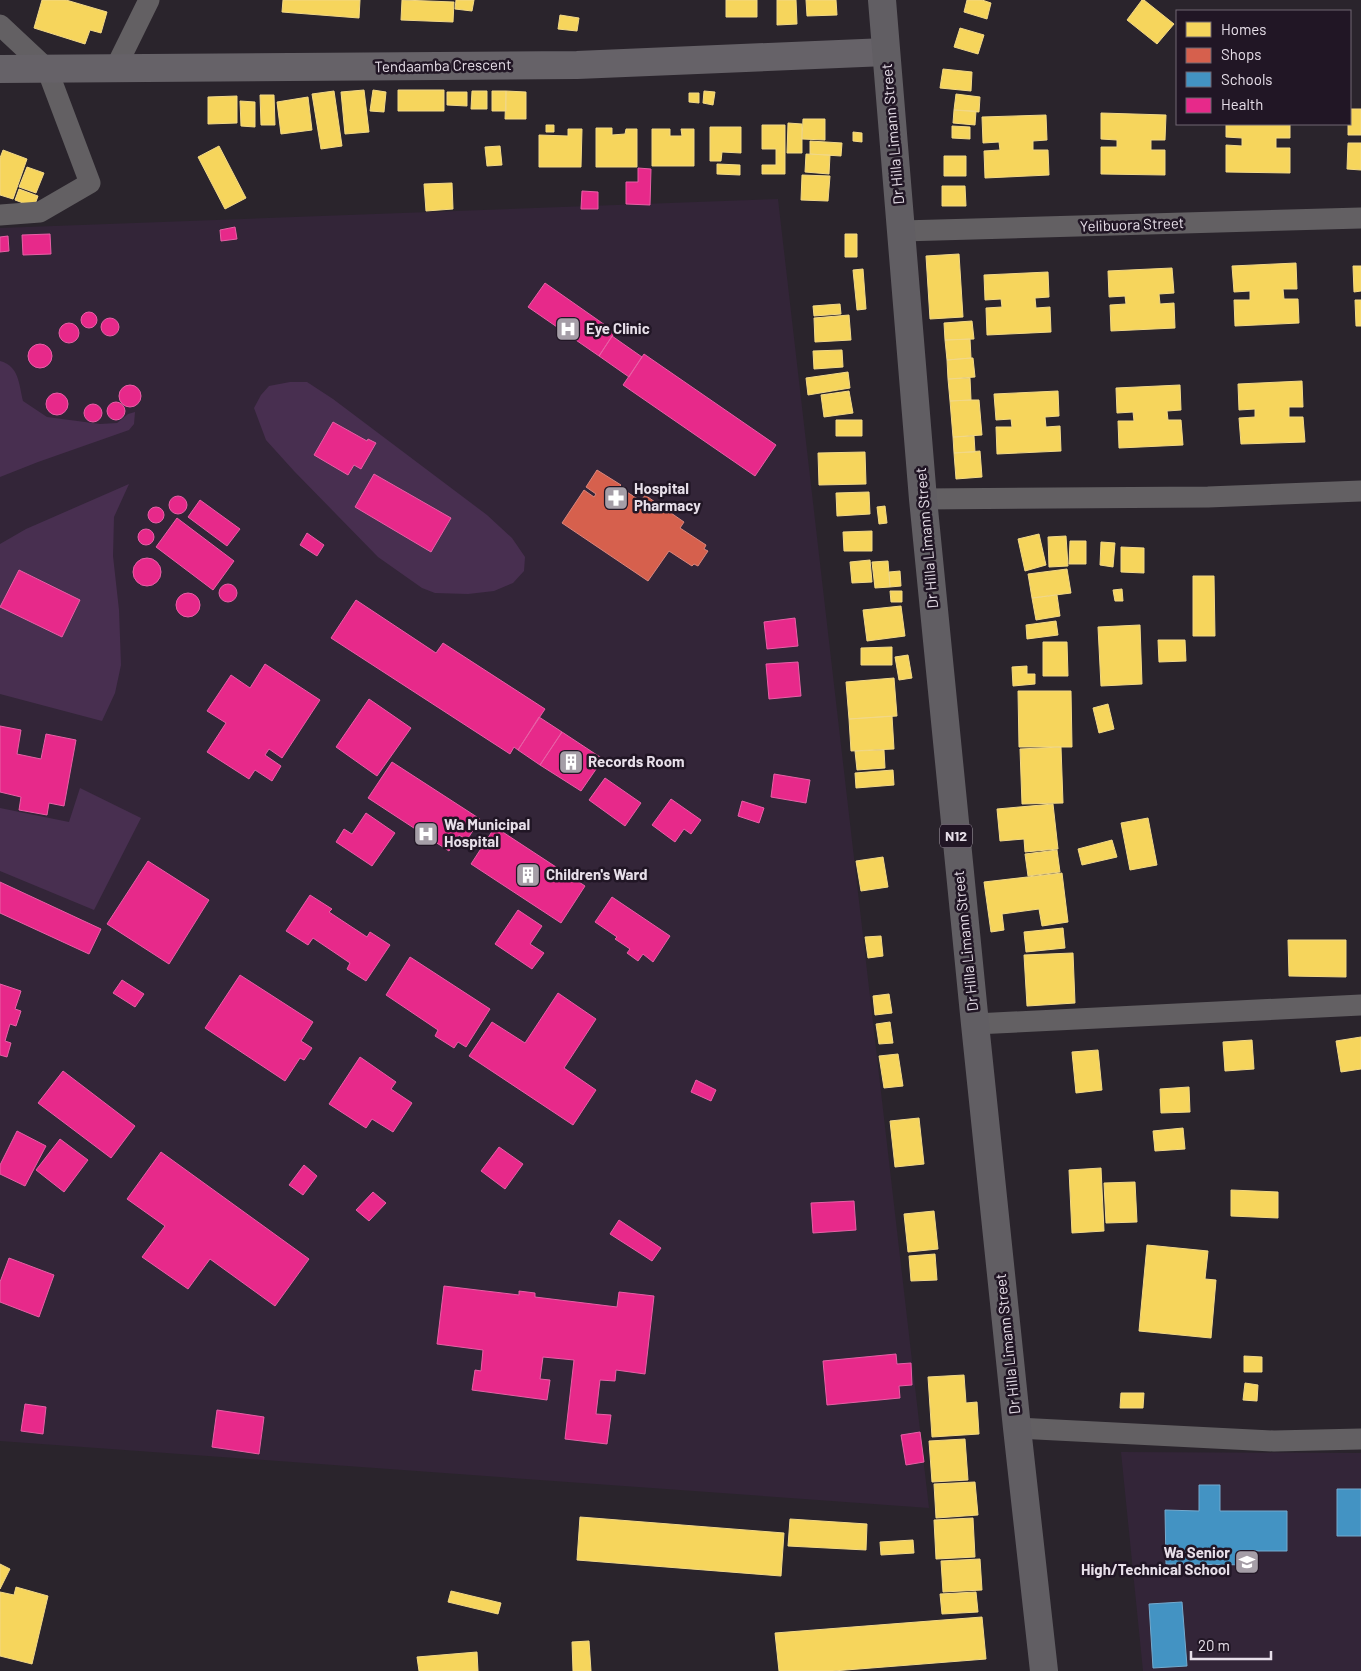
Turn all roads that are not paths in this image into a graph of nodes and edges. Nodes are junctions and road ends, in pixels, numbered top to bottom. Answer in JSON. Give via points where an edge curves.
{"nodes":[{"id":1,"x":149,"y":0,"type":"edge"},
{"id":2,"x":882,"y":0,"type":"edge"},
{"id":3,"x":0,"y":25,"type":"edge"},
{"id":4,"x":886,"y":52,"type":"junction"},
{"id":5,"x":0,"y":69,"type":"edge"},
{"id":6,"x":47,"y":69,"type":"junction"},
{"id":7,"x":115,"y":69,"type":"junction"},
{"id":8,"x":0,"y":215,"type":"edge"},
{"id":9,"x":1361,"y":218,"type":"edge"},
{"id":10,"x":902,"y":231,"type":"junction"},
{"id":11,"x":1361,"y":491,"type":"edge"},
{"id":12,"x":923,"y":499,"type":"junction"},
{"id":13,"x":1361,"y":1005,"type":"edge"},
{"id":14,"x":974,"y":1024,"type":"junction"},
{"id":15,"x":1016,"y":1428,"type":"junction"},
{"id":16,"x":1361,"y":1438,"type":"edge"},
{"id":17,"x":1044,"y":1671,"type":"edge"}],
"edges":[{"from":1,"to":7,"type":"street"},
{"from":2,"to":4,"type":"highway","name":"Dr Hilla Limann Street","number":"N12"},
{"from":3,"to":6,"type":"street"},
{"from":4,"to":7,"type":"street","name":"Tendaamba Crescent","via":[[577,65]]},
{"from":4,"to":10,"type":"highway","name":"Dr Hilla Limann Street","number":"N12"},
{"from":5,"to":6,"type":"street","name":"Tendaamba Crescent"},
{"from":6,"to":7,"type":"street","name":"Tendaamba Crescent"},
{"from":6,"to":8,"type":"street","via":[[90,183],[40,212]]},
{"from":9,"to":10,"type":"street","name":"Yelibuora Street"},
{"from":10,"to":12,"type":"highway","name":"Dr Hilla Limann Street","number":"N12"},
{"from":11,"to":12,"type":"street","via":[[1208,497]]},
{"from":12,"to":14,"type":"highway","name":"Dr Hilla Limann Street","number":"N12"},
{"from":13,"to":14,"type":"street"},
{"from":14,"to":15,"type":"highway","name":"Dr Hilla Limann Street","number":"N12"},
{"from":15,"to":16,"type":"street","via":[[1274,1441]]},
{"from":15,"to":17,"type":"highway","name":"Dr Hilla Limann Street","number":"N12"}]}
